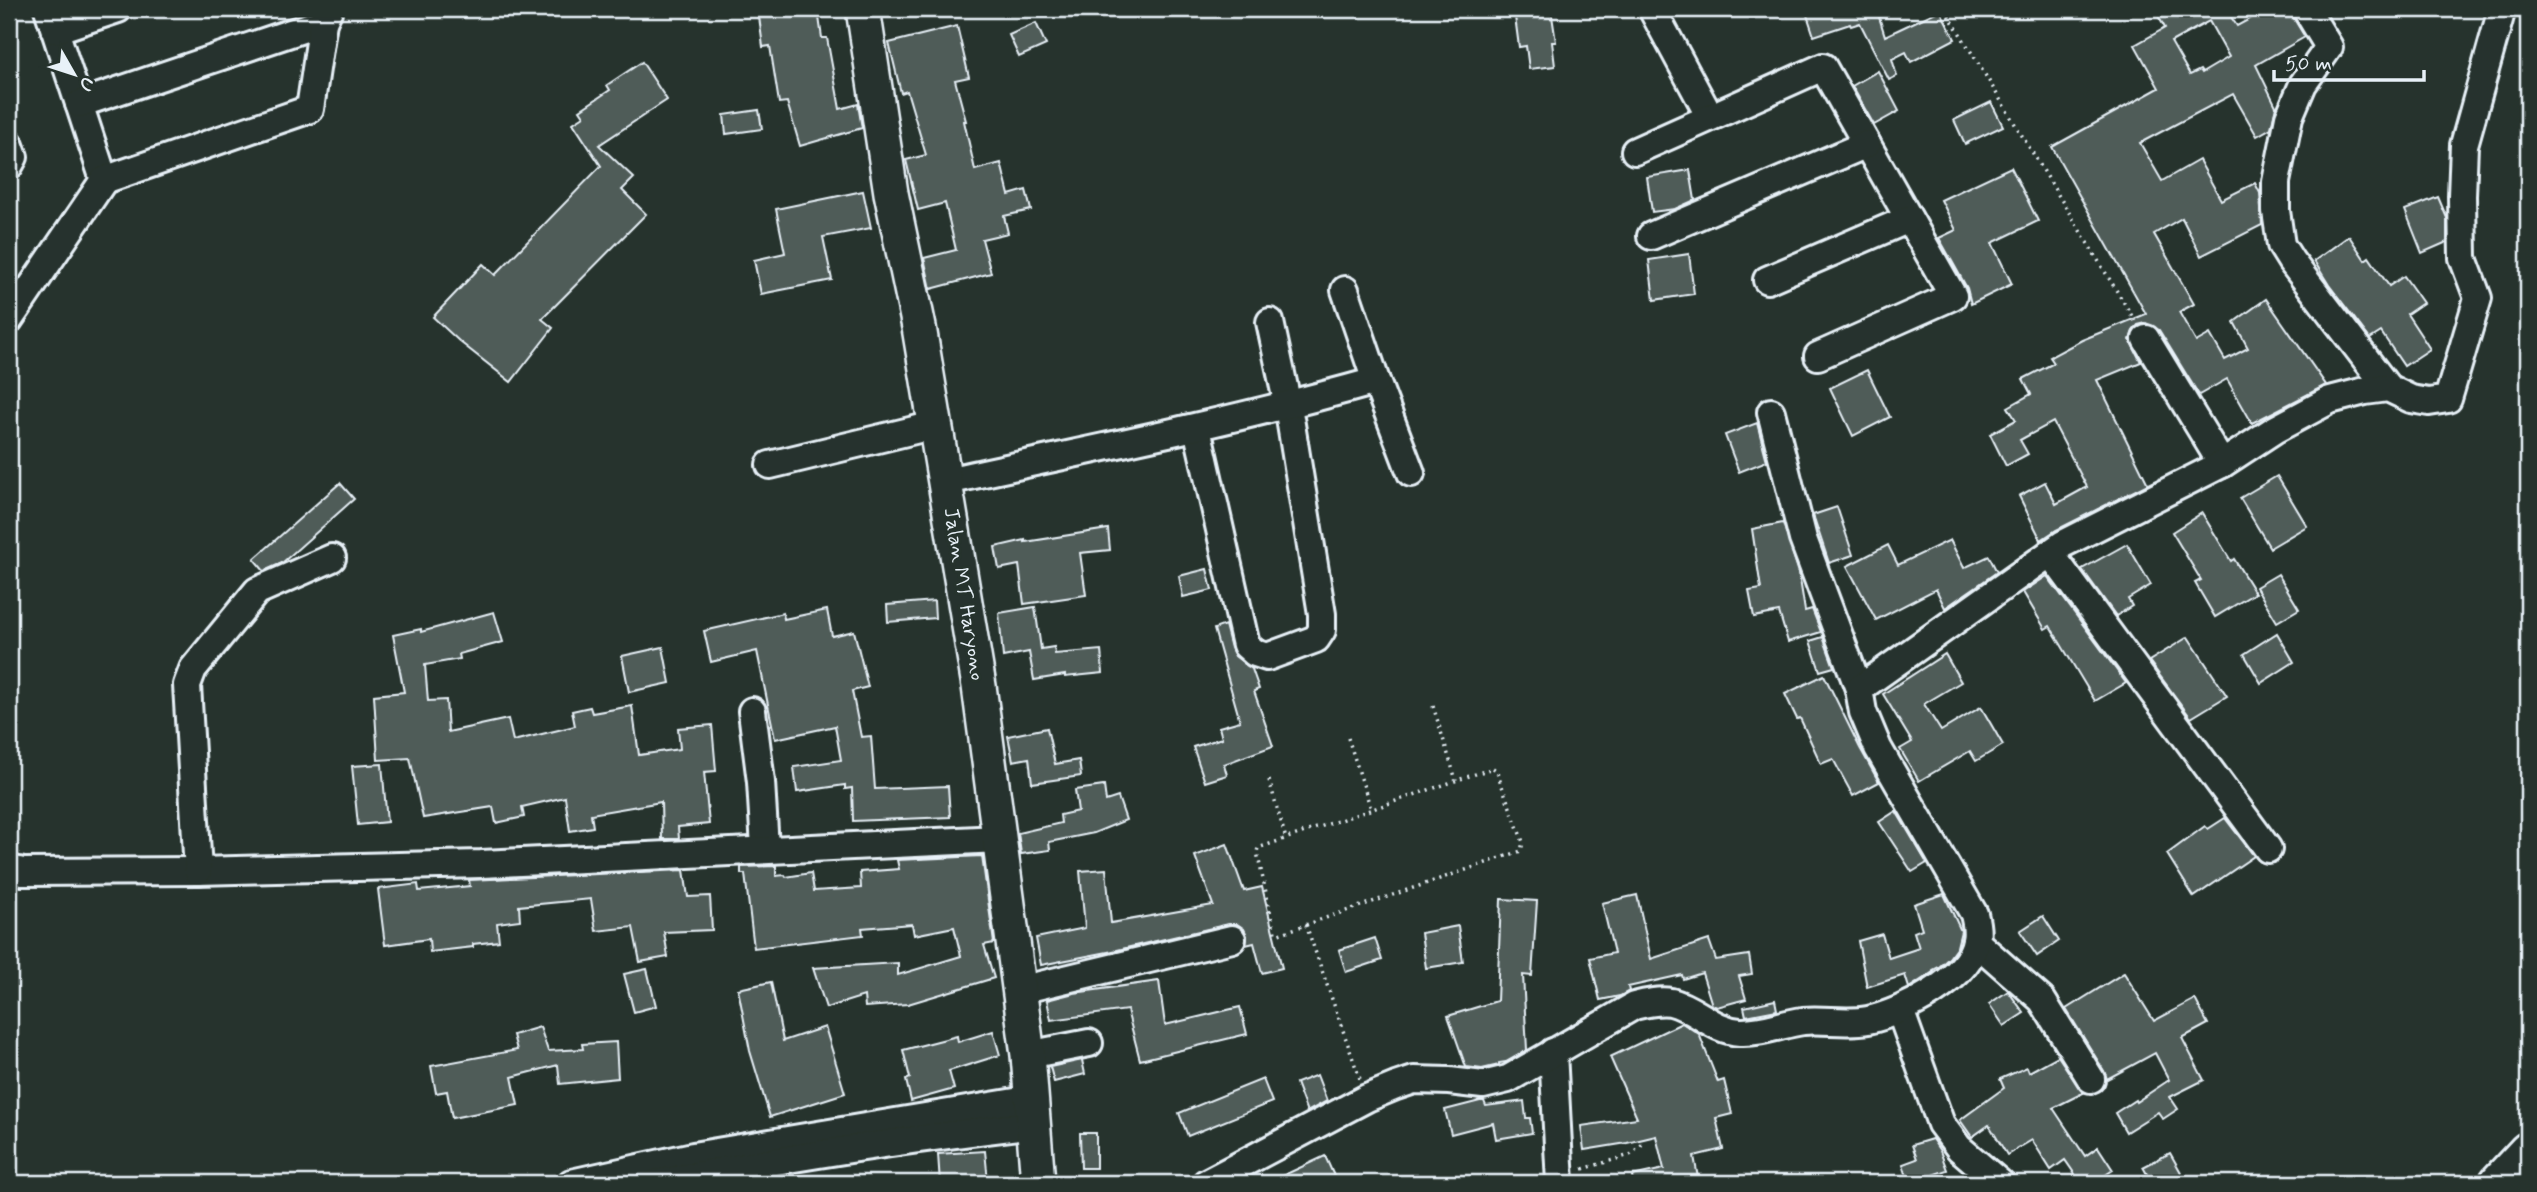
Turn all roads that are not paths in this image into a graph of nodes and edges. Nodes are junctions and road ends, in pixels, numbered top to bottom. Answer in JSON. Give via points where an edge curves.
{"nodes":[{"id":1,"x":118,"y":9,"type":"edge"},
{"id":2,"x":863,"y":9,"type":"edge"},
{"id":3,"x":1652,"y":9,"type":"edge"},
{"id":4,"x":2306,"y":9,"type":"edge"},
{"id":5,"x":2502,"y":9,"type":"edge"},
{"id":6,"x":326,"y":15,"type":"edge"},
{"id":7,"x":52,"y":19,"type":"edge"},
{"id":8,"x":79,"y":104,"type":"junction"},
{"id":9,"x":1710,"y":117,"type":"junction"},
{"id":10,"x":9,"y":143,"type":"edge"},
{"id":11,"x":1867,"y":144,"type":"junction"},
{"id":12,"x":1635,"y":151,"type":"dead end"},
{"id":13,"x":9,"y":166,"type":"edge"},
{"id":14,"x":104,"y":180,"type":"junction"},
{"id":15,"x":1909,"y":219,"type":"junction"},
{"id":16,"x":1651,"y":236,"type":"dead end"},
{"id":17,"x":1767,"y":280,"type":"dead end"},
{"id":18,"x":1345,"y":290,"type":"dead end"},
{"id":19,"x":9,"y":320,"type":"edge"},
{"id":20,"x":1270,"y":322,"type":"dead end"},
{"id":21,"x":2146,"y":339,"type":"road end"},
{"id":22,"x":1818,"y":356,"type":"dead end"},
{"id":23,"x":1376,"y":381,"type":"junction"},
{"id":24,"x":2388,"y":388,"type":"junction"},
{"id":25,"x":1288,"y":406,"type":"junction"},
{"id":26,"x":1771,"y":412,"type":"dead end"},
{"id":27,"x":935,"y":425,"type":"junction"},
{"id":28,"x":1197,"y":428,"type":"junction"},
{"id":29,"x":770,"y":464,"type":"dead end"},
{"id":30,"x":2222,"y":464,"type":"junction"},
{"id":31,"x":1411,"y":473,"type":"dead end"},
{"id":32,"x":946,"y":481,"type":"junction"},
{"id":33,"x":2050,"y":553,"type":"junction"},
{"id":34,"x":332,"y":558,"type":"dead end"},
{"id":35,"x":1859,"y":689,"type":"junction"},
{"id":36,"x":752,"y":711,"type":"dead end"},
{"id":37,"x":999,"y":838,"type":"junction"},
{"id":38,"x":765,"y":848,"type":"junction"},
{"id":39,"x":2268,"y":849,"type":"dead end"},
{"id":40,"x":9,"y":869,"type":"edge"},
{"id":41,"x":198,"y":871,"type":"junction"},
{"id":42,"x":1232,"y":939,"type":"dead end"},
{"id":43,"x":1976,"y":942,"type":"junction"},
{"id":44,"x":1020,"y":990,"type":"junction"},
{"id":45,"x":1900,"y":1010,"type":"junction"},
{"id":46,"x":1089,"y":1043,"type":"dead end"},
{"id":47,"x":1553,"y":1052,"type":"junction"},
{"id":48,"x":1028,"y":1055,"type":"junction"},
{"id":49,"x":2091,"y":1079,"type":"dead end"},
{"id":50,"x":1034,"y":1111,"type":"junction"},
{"id":51,"x":2528,"y":1152,"type":"edge"},
{"id":52,"x":571,"y":1183,"type":"edge"},
{"id":53,"x":656,"y":1183,"type":"edge"},
{"id":54,"x":1038,"y":1183,"type":"edge"},
{"id":55,"x":1206,"y":1183,"type":"edge"},
{"id":56,"x":1560,"y":1183,"type":"edge"},
{"id":57,"x":2000,"y":1183,"type":"edge"},
{"id":58,"x":2499,"y":1183,"type":"edge"}],
"edges":[{"from":1,"to":7,"type":"street"},
{"from":2,"to":27,"type":"main road","name":"Jalan MT Haryono","via":[[891,193]]},
{"from":3,"to":9,"type":"street"},
{"from":4,"to":24,"type":"street","via":[[2329,47],[2303,84],[2288,117],[2276,182],[2281,245]]},
{"from":5,"to":24,"type":"street","via":[[2464,145],[2463,258],[2479,298],[2448,399],[2420,401]]},
{"from":6,"to":8,"type":"street"},
{"from":6,"to":14,"type":"street","via":[[310,109]]},
{"from":7,"to":8,"type":"street"},
{"from":8,"to":14,"type":"street"},
{"from":9,"to":11,"type":"street","via":[[1823,67]]},
{"from":9,"to":12,"type":"street"},
{"from":10,"to":13,"type":"street","via":[[15,157]]},
{"from":11,"to":15,"type":"street"},
{"from":11,"to":16,"type":"street"},
{"from":14,"to":19,"type":"street"},
{"from":15,"to":17,"type":"street"},
{"from":15,"to":22,"type":"street","via":[[1953,296]]},
{"from":18,"to":23,"type":"street"},
{"from":20,"to":25,"type":"street"},
{"from":21,"to":30,"type":"street"},
{"from":23,"to":25,"type":"street"},
{"from":23,"to":31,"type":"street"},
{"from":24,"to":30,"type":"street","via":[[2330,400]]},
{"from":25,"to":28,"type":"street"},
{"from":25,"to":28,"type":"street","via":[[1323,624],[1316,639],[1267,657],[1246,645]]},
{"from":26,"to":35,"type":"street","via":[[1803,539]]},
{"from":27,"to":29,"type":"street"},
{"from":27,"to":32,"type":"main road","name":"Jalan MT Haryono"},
{"from":28,"to":32,"type":"street"},
{"from":30,"to":33,"type":"street"},
{"from":32,"to":37,"type":"main road","name":"Jalan MT Haryono"},
{"from":33,"to":35,"type":"street"},
{"from":33,"to":39,"type":"street"},
{"from":34,"to":41,"type":"street","via":[[257,591],[189,677]]},
{"from":35,"to":43,"type":"street","via":[[1878,748],[1974,914]]},
{"from":36,"to":38,"type":"street"},
{"from":37,"to":38,"type":"street"},
{"from":37,"to":44,"type":"main road","name":"Jalan MT Haryono"},
{"from":38,"to":41,"type":"street","via":[[481,864]]},
{"from":40,"to":41,"type":"street"},
{"from":42,"to":44,"type":"street"},
{"from":43,"to":45,"type":"street","via":[[1962,966],[1943,984]]},
{"from":43,"to":49,"type":"street","via":[[2042,1000]]},
{"from":44,"to":48,"type":"main road","name":"Jalan MT Haryono"},
{"from":45,"to":47,"type":"street","via":[[1866,1020],[1803,1021],[1764,1032],[1737,1032],[1671,1002],[1654,1001],[1622,1011]]},
{"from":45,"to":57,"type":"street","via":[[1941,1124],[1959,1148]]},
{"from":46,"to":48,"type":"street"},
{"from":47,"to":55,"type":"street","via":[[1496,1084],[1414,1080],[1367,1098]]},
{"from":47,"to":56,"type":"street"},
{"from":48,"to":50,"type":"main road","name":"Jalan MT Haryono"},
{"from":50,"to":52,"type":"street","via":[[693,1156]]},
{"from":50,"to":53,"type":"street","via":[[926,1137]]},
{"from":50,"to":54,"type":"main road","name":"Jalan MT Haryono"},
{"from":51,"to":58,"type":"highway"}]}
